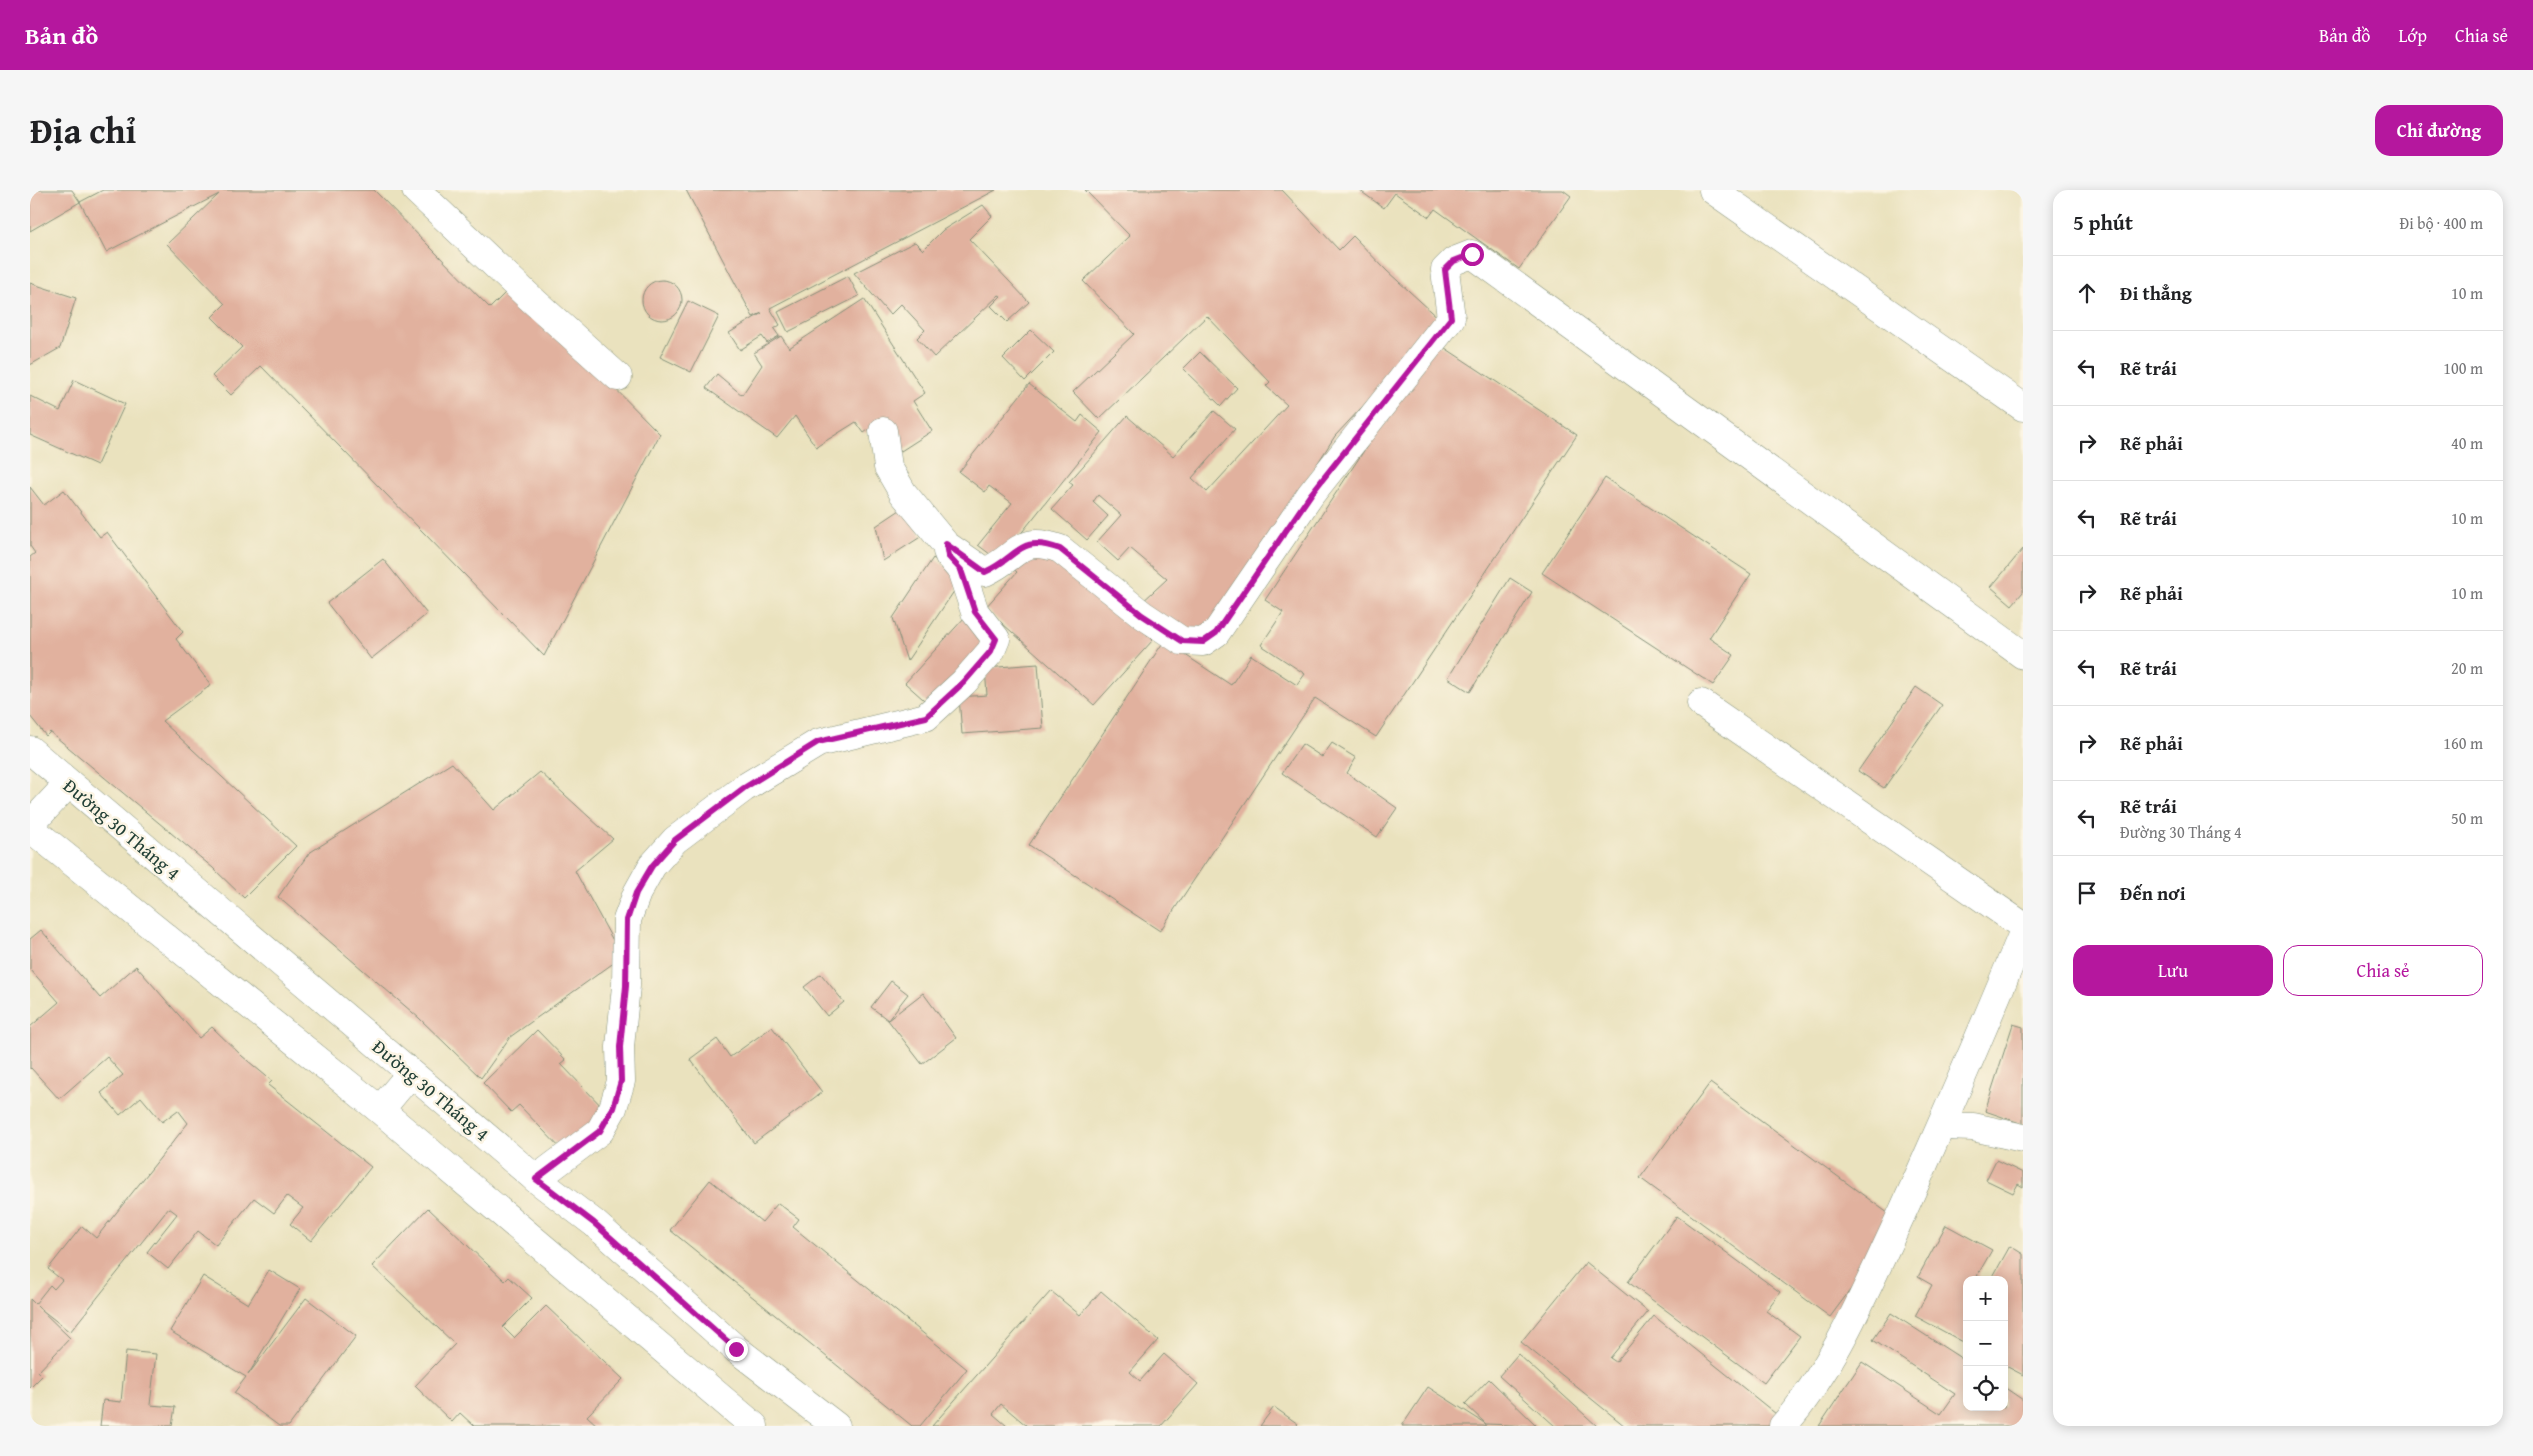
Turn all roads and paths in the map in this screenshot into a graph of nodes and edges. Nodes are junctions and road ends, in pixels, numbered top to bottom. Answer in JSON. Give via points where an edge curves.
{"nodes":[{"id":1,"x":416,"y":190,"type":"edge"},
{"id":2,"x":1713,"y":190,"type":"edge"},
{"id":3,"x":618,"y":377,"type":"dead end"},
{"id":4,"x":2023,"y":406,"type":"edge"},
{"id":5,"x":883,"y":431,"type":"dead end"},
{"id":6,"x":946,"y":544,"type":"junction"},
{"id":7,"x":2023,"y":655,"type":"edge"},
{"id":8,"x":1700,"y":703,"type":"dead end"},
{"id":9,"x":30,"y":750,"type":"edge"},
{"id":10,"x":68,"y":784,"type":"junction"},
{"id":11,"x":30,"y":826,"type":"edge"},
{"id":12,"x":2023,"y":926,"type":"edge"},
{"id":13,"x":2023,"y":933,"type":"edge"},
{"id":14,"x":411,"y":1073,"type":"junction"},
{"id":15,"x":380,"y":1110,"type":"junction"},
{"id":16,"x":1943,"y":1126,"type":"junction"},
{"id":17,"x":2023,"y":1138,"type":"edge"},
{"id":18,"x":536,"y":1179,"type":"junction"},
{"id":19,"x":754,"y":1426,"type":"edge"},
{"id":20,"x":836,"y":1426,"type":"edge"},
{"id":21,"x":1783,"y":1426,"type":"edge"}],
"edges":[{"from":1,"to":3,"type":"street"},
{"from":2,"to":4,"type":"street"},
{"from":5,"to":6,"type":"street","via":[[888,467],[903,493]]},
{"from":6,"to":7,"type":"street","via":[[985,572],[1030,542],[1060,549],[1142,615],[1182,641],[1203,642],[1216,633],[1311,494],[1451,318],[1445,270],[1454,261],[1472,254]]},
{"from":6,"to":18,"type":"street","via":[[948,556],[961,570],[975,612],[996,639],[993,648],[964,682],[926,717],[818,742],[744,788],[675,840],[652,866],[636,893],[627,920],[621,1081],[613,1108],[600,1131]]},
{"from":8,"to":12,"type":"street"},
{"from":9,"to":10,"type":"street","name":"Đường 30 Tháng 4"},
{"from":10,"to":11,"type":"street"},
{"from":10,"to":14,"type":"street","name":"Đường 30 Tháng 4"},
{"from":11,"to":15,"type":"street"},
{"from":13,"to":16,"type":"street"},
{"from":14,"to":15,"type":"street"},
{"from":14,"to":18,"type":"street","name":"Đường 30 Tháng 4"},
{"from":15,"to":19,"type":"street"},
{"from":16,"to":17,"type":"street","via":[[1973,1127]]},
{"from":16,"to":21,"type":"street","via":[[1862,1299],[1806,1399]]},
{"from":18,"to":20,"type":"street","name":"Đường 30 Tháng 4","via":[[594,1223],[736,1349]]}]}
